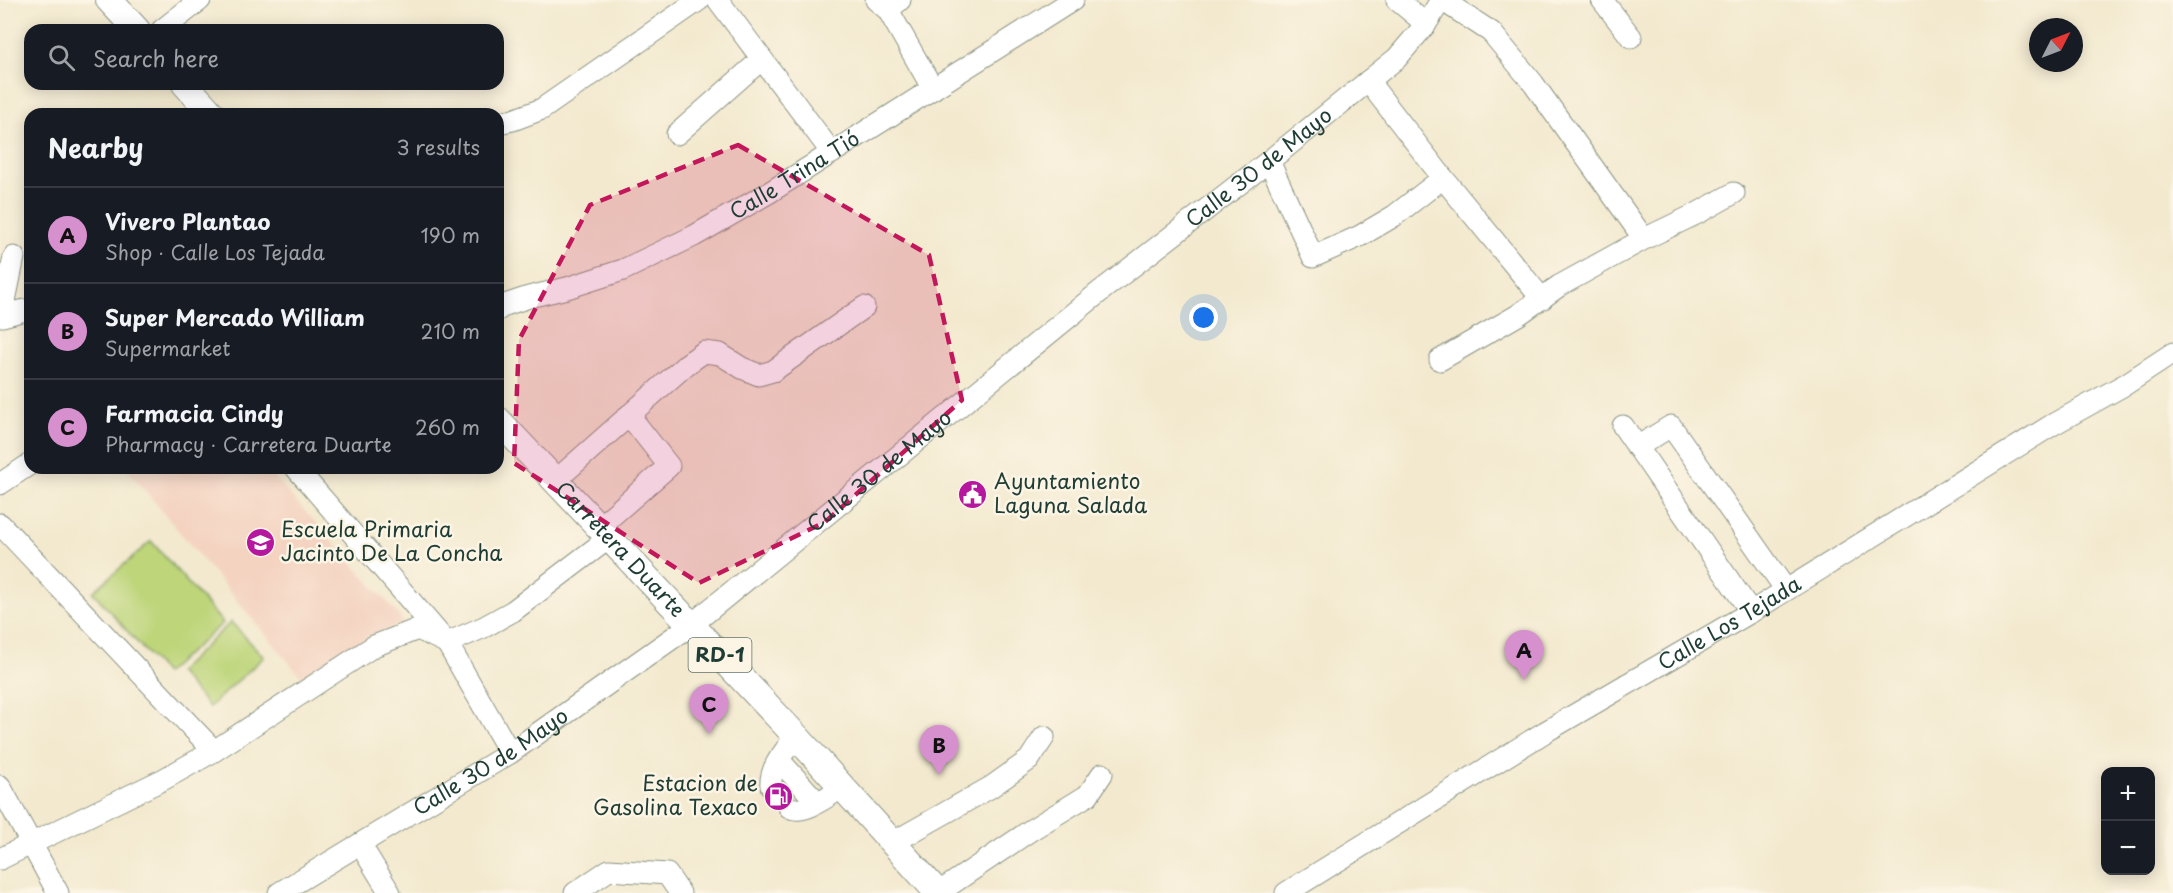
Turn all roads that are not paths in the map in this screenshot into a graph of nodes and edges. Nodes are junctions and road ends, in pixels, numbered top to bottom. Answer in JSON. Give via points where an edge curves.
{"nodes":[{"id":1,"x":109,"y":0,"type":"edge"},
{"id":2,"x":200,"y":0,"type":"edge"},
{"id":3,"x":699,"y":0,"type":"edge"},
{"id":4,"x":718,"y":0,"type":"edge"},
{"id":5,"x":1073,"y":0,"type":"edge"},
{"id":6,"x":1397,"y":0,"type":"edge"},
{"id":7,"x":1442,"y":0,"type":"edge"},
{"id":8,"x":1602,"y":0,"type":"edge"},
{"id":9,"x":888,"y":3,"type":"edge"},
{"id":10,"x":131,"y":24,"type":"edge"},
{"id":11,"x":170,"y":24,"type":"edge"},
{"id":12,"x":1426,"y":24,"type":"junction"},
{"id":13,"x":1631,"y":37,"type":"dead end"},
{"id":14,"x":762,"y":59,"type":"junction"},
{"id":15,"x":1368,"y":81,"type":"junction"},
{"id":16,"x":933,"y":89,"type":"junction"},
{"id":17,"x":190,"y":90,"type":"edge"},
{"id":18,"x":207,"y":108,"type":"edge"},
{"id":19,"x":504,"y":122,"type":"edge"},
{"id":20,"x":677,"y":135,"type":"dead end"},
{"id":21,"x":831,"y":153,"type":"junction"},
{"id":22,"x":1269,"y":161,"type":"junction"},
{"id":23,"x":1443,"y":178,"type":"junction"},
{"id":24,"x":1734,"y":193,"type":"dead end"},
{"id":25,"x":1644,"y":239,"type":"junction"},
{"id":26,"x":15,"y":258,"type":"edge"},
{"id":27,"x":1542,"y":299,"type":"junction"},
{"id":28,"x":504,"y":306,"type":"edge"},
{"id":29,"x":864,"y":307,"type":"dead end"},
{"id":30,"x":24,"y":310,"type":"edge"},
{"id":31,"x":1,"y":315,"type":"edge"},
{"id":32,"x":2173,"y":353,"type":"edge"},
{"id":33,"x":1440,"y":360,"type":"dead end"},
{"id":34,"x":629,"y":416,"type":"junction"},
{"id":35,"x":504,"y":426,"type":"edge"},
{"id":36,"x":1623,"y":426,"type":"dead end"},
{"id":37,"x":1637,"y":447,"type":"junction"},
{"id":38,"x":24,"y":468,"type":"edge"},
{"id":39,"x":301,"y":474,"type":"edge"},
{"id":40,"x":555,"y":481,"type":"junction"},
{"id":41,"x":0,"y":484,"type":"edge"},
{"id":42,"x":0,"y":524,"type":"edge"},
{"id":43,"x":604,"y":533,"type":"junction"},
{"id":44,"x":1786,"y":590,"type":"junction"},
{"id":45,"x":1751,"y":612,"type":"junction"},
{"id":46,"x":691,"y":625,"type":"junction"},
{"id":47,"x":447,"y":643,"type":"junction"},
{"id":48,"x":796,"y":736,"type":"junction"},
{"id":49,"x":1044,"y":736,"type":"dead end"},
{"id":50,"x":214,"y":751,"type":"junction"},
{"id":51,"x":510,"y":753,"type":"junction"},
{"id":52,"x":779,"y":760,"type":"junction"},
{"id":53,"x":1102,"y":774,"type":"dead end"},
{"id":54,"x":0,"y":786,"type":"edge"},
{"id":55,"x":771,"y":786,"type":"dead end"},
{"id":56,"x":843,"y":787,"type":"junction"},
{"id":57,"x":817,"y":802,"type":"junction"},
{"id":58,"x":789,"y":807,"type":"dead end"},
{"id":59,"x":32,"y":842,"type":"junction"},
{"id":60,"x":892,"y":843,"type":"junction"},
{"id":61,"x":360,"y":844,"type":"junction"},
{"id":62,"x":0,"y":859,"type":"edge"},
{"id":63,"x":58,"y":893,"type":"edge"},
{"id":64,"x":279,"y":893,"type":"edge"},
{"id":65,"x":390,"y":893,"type":"edge"},
{"id":66,"x":575,"y":893,"type":"edge"},
{"id":67,"x":680,"y":893,"type":"edge"},
{"id":68,"x":938,"y":893,"type":"edge"},
{"id":69,"x":1286,"y":893,"type":"edge"}],
"edges":[{"from":1,"to":10,"type":"main road"},
{"from":2,"to":11,"type":"street"},
{"from":3,"to":19,"type":"street","via":[[542,109]]},
{"from":4,"to":14,"type":"street"},
{"from":5,"to":16,"type":"street","name":"Calle Trina Tió"},
{"from":6,"to":12,"type":"street"},
{"from":7,"to":12,"type":"street","name":"Calle 30 de Mayo"},
{"from":7,"to":25,"type":"street","via":[[1491,32],[1533,83]]},
{"from":8,"to":13,"type":"street"},
{"from":9,"to":16,"type":"street"},
{"from":12,"to":15,"type":"street","name":"Calle 30 de Mayo","via":[[1397,58]]},
{"from":14,"to":20,"type":"street"},
{"from":14,"to":21,"type":"street"},
{"from":15,"to":22,"type":"street","name":"Calle 30 de Mayo"},
{"from":15,"to":23,"type":"street"},
{"from":16,"to":21,"type":"street","name":"Calle Trina Tió"},
{"from":17,"to":18,"type":"main road"},
{"from":21,"to":28,"type":"street","name":"Calle Trina Tió","via":[[658,254],[623,270]]},
{"from":22,"to":23,"type":"street","via":[[1313,257],[1394,216]]},
{"from":22,"to":46,"type":"street","name":"Calle 30 de Mayo","via":[[1102,290]]},
{"from":23,"to":27,"type":"street"},
{"from":24,"to":25,"type":"street"},
{"from":25,"to":27,"type":"street"},
{"from":26,"to":31,"type":"street"},
{"from":27,"to":33,"type":"street"},
{"from":29,"to":34,"type":"street","via":[[773,371],[759,375],[720,354],[704,352]]},
{"from":30,"to":31,"type":"street"},
{"from":32,"to":44,"type":"street","name":"Calle Los Tejada"},
{"from":34,"to":40,"type":"street"},
{"from":34,"to":43,"type":"street","via":[[669,466]]},
{"from":35,"to":40,"type":"main road","name":"Carretera Duarte","number":"RD-1"},
{"from":36,"to":37,"type":"street"},
{"from":37,"to":44,"type":"street","via":[[1671,426]]},
{"from":37,"to":45,"type":"street"},
{"from":38,"to":41,"type":"street"},
{"from":39,"to":47,"type":"street"},
{"from":40,"to":43,"type":"main road","name":"Carretera Duarte","number":"RD-1"},
{"from":42,"to":50,"type":"street"},
{"from":43,"to":46,"type":"main road","name":"Carretera Duarte","number":"RD-1"},
{"from":43,"to":47,"type":"street","via":[[513,611]]},
{"from":44,"to":45,"type":"street","name":"Calle Los Tejada"},
{"from":45,"to":69,"type":"street","name":"Calle Los Tejada","via":[[1545,732]]},
{"from":46,"to":48,"type":"main road","name":"Carretera Duarte","number":"RD-1"},
{"from":46,"to":51,"type":"street","name":"Calle 30 de Mayo"},
{"from":47,"to":50,"type":"street","via":[[418,629],[374,646]]},
{"from":47,"to":51,"type":"street"},
{"from":48,"to":52,"type":"street"},
{"from":48,"to":56,"type":"main road","name":"Carretera Duarte","number":"RD-1"},
{"from":49,"to":60,"type":"street","via":[[1029,760],[991,787]]},
{"from":50,"to":59,"type":"street"},
{"from":51,"to":61,"type":"street","name":"Calle 30 de Mayo"},
{"from":52,"to":55,"type":"street","via":[[770,777]]},
{"from":52,"to":57,"type":"street"},
{"from":53,"to":68,"type":"street","via":[[1088,795]]},
{"from":54,"to":59,"type":"street"},
{"from":56,"to":57,"type":"street"},
{"from":56,"to":60,"type":"main road","name":"Carretera Duarte","number":"RD-1"},
{"from":57,"to":58,"type":"street","via":[[804,809]]},
{"from":59,"to":62,"type":"street"},
{"from":59,"to":63,"type":"street"},
{"from":60,"to":68,"type":"main road","name":"Carretera Duarte","number":"RD-1"},
{"from":61,"to":64,"type":"street","name":"Calle 30 de Mayo"},
{"from":61,"to":65,"type":"street"},
{"from":66,"to":67,"type":"street","via":[[609,870],[667,874]]}]}
